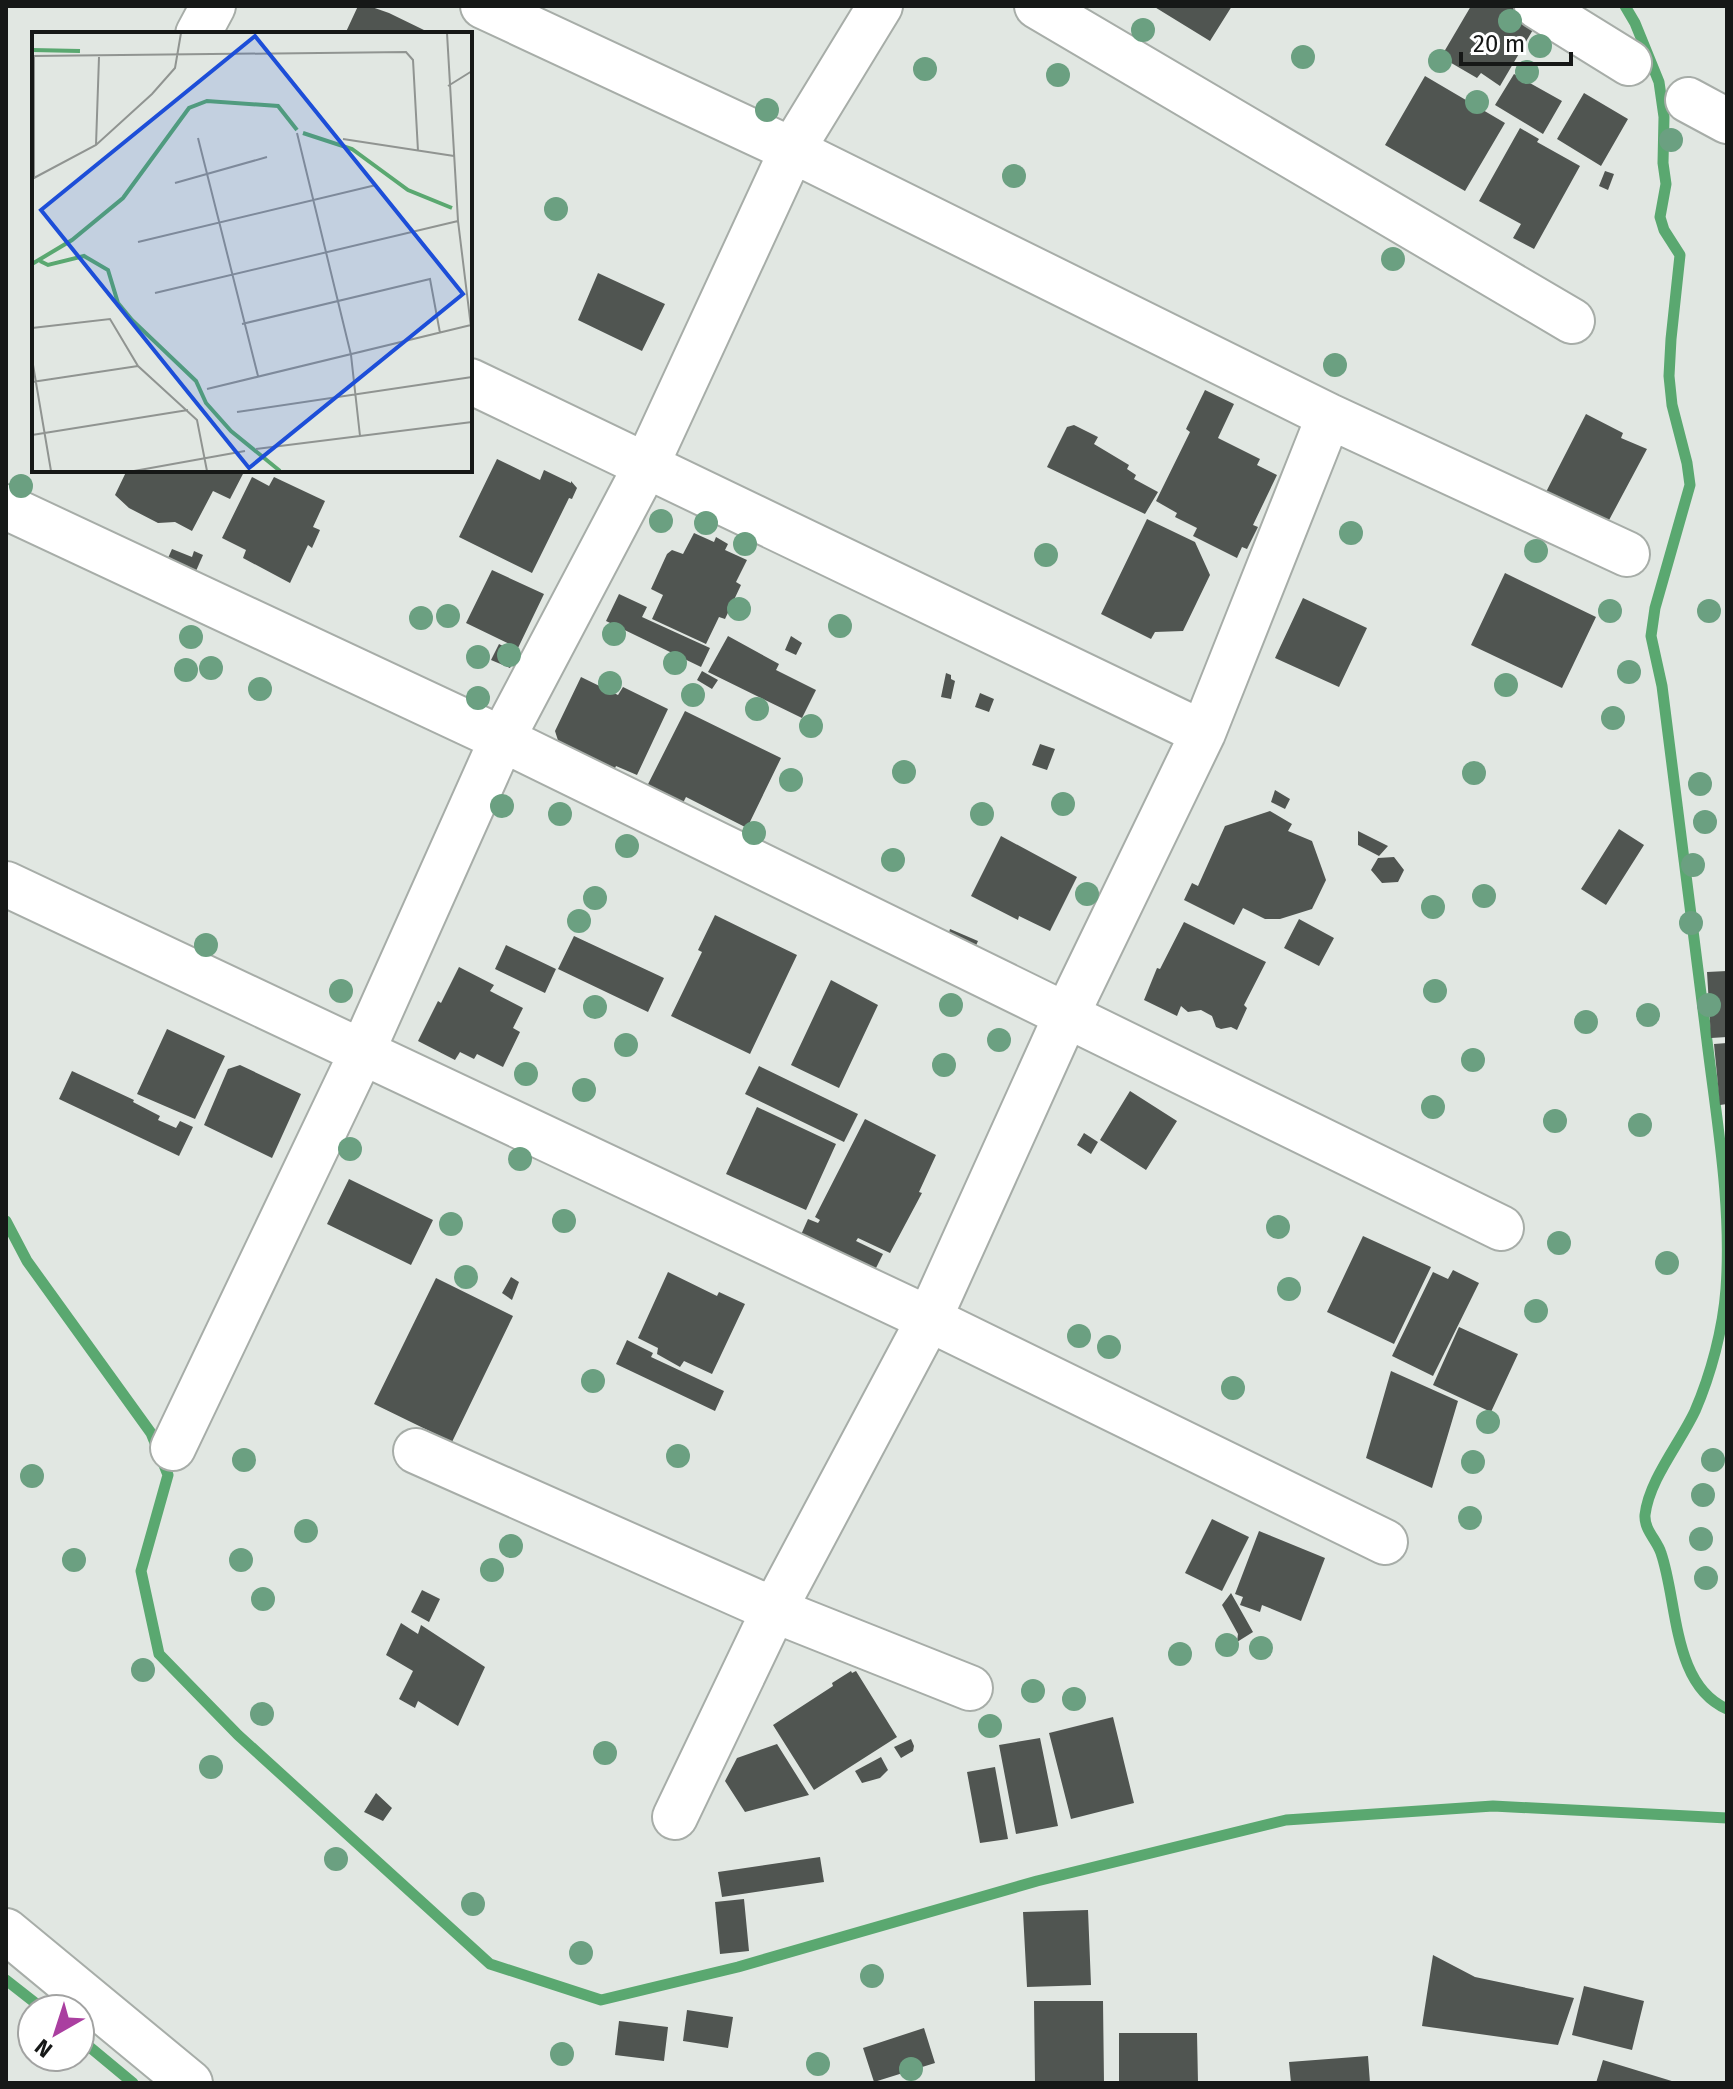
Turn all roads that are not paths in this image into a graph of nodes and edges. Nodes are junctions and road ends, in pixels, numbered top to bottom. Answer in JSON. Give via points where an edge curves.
{"nodes":[{"id":1,"x":213,"y":6,"type":"edge"},
{"id":2,"x":483,"y":6,"type":"edge"},
{"id":3,"x":880,"y":6,"type":"edge"},
{"id":4,"x":1037,"y":6,"type":"edge"},
{"id":5,"x":1537,"y":6,"type":"edge"},
{"id":6,"x":199,"y":32,"type":"edge"},
{"id":7,"x":1629,"y":63,"type":"dead end"},
{"id":8,"x":1688,"y":100,"type":"dead end"},
{"id":9,"x":1727,"y":121,"type":"edge"},
{"id":10,"x":792,"y":150,"type":"junction"},
{"id":11,"x":1572,"y":321,"type":"dead end"},
{"id":12,"x":472,"y":382,"type":"edge"},
{"id":13,"x":1329,"y":416,"type":"junction"},
{"id":14,"x":646,"y":466,"type":"junction"},
{"id":15,"x":6,"y":507,"type":"edge"},
{"id":16,"x":1627,"y":554,"type":"dead end"},
{"id":17,"x":1203,"y":733,"type":"junction"},
{"id":18,"x":502,"y":739,"type":"junction"},
{"id":19,"x":6,"y":884,"type":"edge"},
{"id":20,"x":1066,"y":1016,"type":"junction"},
{"id":21,"x":362,"y":1052,"type":"junction"},
{"id":22,"x":1501,"y":1228,"type":"dead end"},
{"id":23,"x":929,"y":1319,"type":"junction"},
{"id":24,"x":173,"y":1448,"type":"dead end"},
{"id":25,"x":416,"y":1451,"type":"dead end"},
{"id":26,"x":1385,"y":1542,"type":"dead end"},
{"id":27,"x":774,"y":1610,"type":"junction"},
{"id":28,"x":970,"y":1688,"type":"dead end"},
{"id":29,"x":675,"y":1817,"type":"dead end"},
{"id":30,"x":6,"y":1931,"type":"edge"},
{"id":31,"x":190,"y":2083,"type":"edge"}],
"edges":[{"from":1,"to":6,"type":"street"},
{"from":2,"to":10,"type":"street"},
{"from":3,"to":10,"type":"street"},
{"from":4,"to":11,"type":"street"},
{"from":5,"to":7,"type":"street"},
{"from":8,"to":9,"type":"street"},
{"from":10,"to":13,"type":"street"},
{"from":10,"to":14,"type":"street"},
{"from":12,"to":14,"type":"street"},
{"from":13,"to":16,"type":"street"},
{"from":13,"to":17,"type":"street"},
{"from":14,"to":17,"type":"street"},
{"from":14,"to":18,"type":"street"},
{"from":15,"to":18,"type":"street"},
{"from":17,"to":20,"type":"street"},
{"from":18,"to":20,"type":"street"},
{"from":18,"to":21,"type":"street"},
{"from":19,"to":21,"type":"street"},
{"from":20,"to":22,"type":"street"},
{"from":20,"to":23,"type":"street"},
{"from":21,"to":23,"type":"street"},
{"from":21,"to":24,"type":"street"},
{"from":23,"to":26,"type":"street"},
{"from":23,"to":27,"type":"street"},
{"from":25,"to":27,"type":"street"},
{"from":27,"to":28,"type":"street"},
{"from":27,"to":29,"type":"street"},
{"from":30,"to":31,"type":"street"}]}
